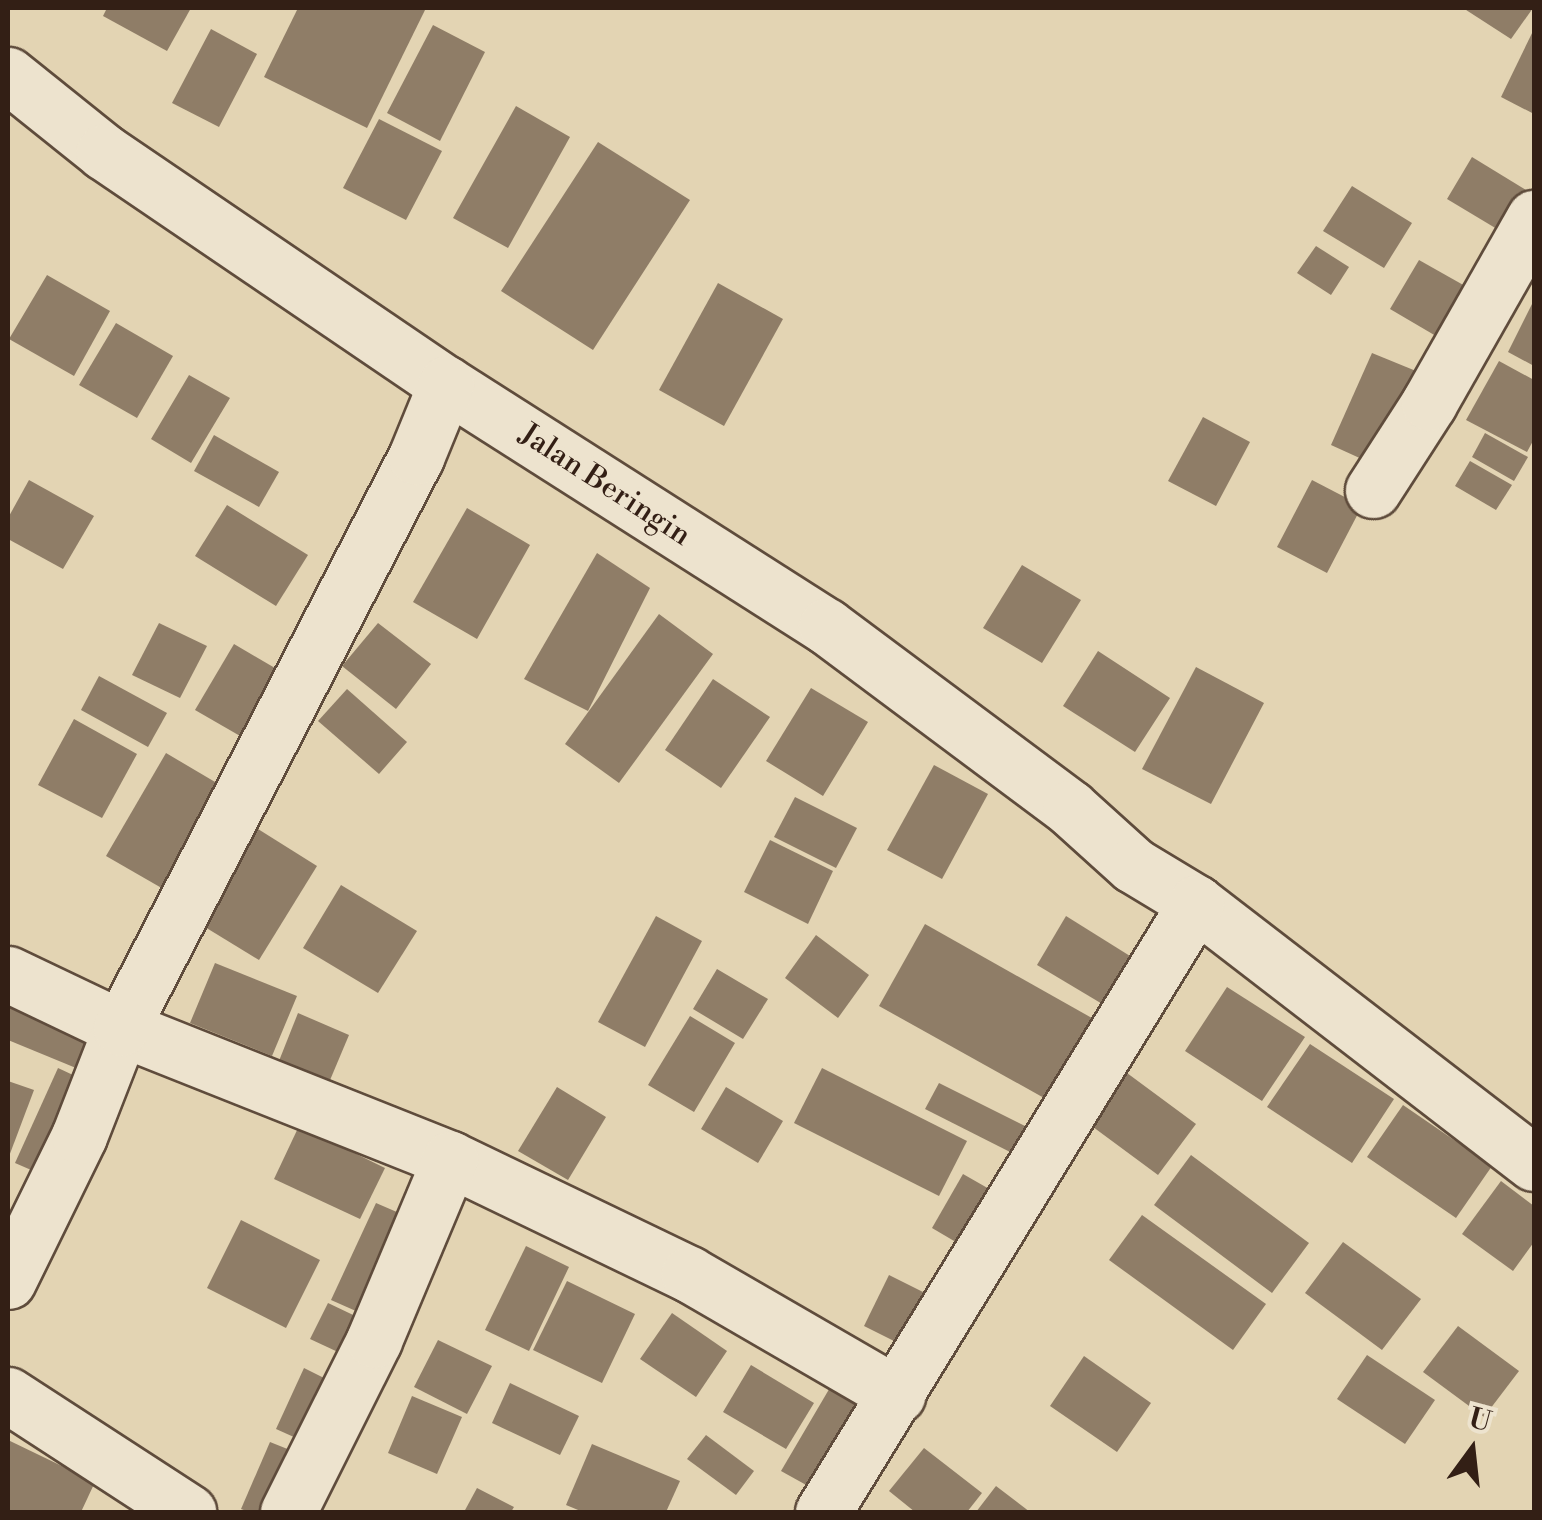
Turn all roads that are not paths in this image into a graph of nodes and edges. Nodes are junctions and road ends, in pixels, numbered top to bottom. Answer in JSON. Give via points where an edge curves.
{"nodes":[{"id":1,"x":8,"y":76,"type":"edge"},
{"id":2,"x":1534,"y":218,"type":"edge"},
{"id":3,"x":446,"y":384,"type":"junction"},
{"id":4,"x":1373,"y":490,"type":"dead end"},
{"id":5,"x":1196,"y":903,"type":"junction"},
{"id":6,"x":8,"y":974,"type":"edge"},
{"id":7,"x":120,"y":1028,"type":"junction"},
{"id":8,"x":450,"y":1159,"type":"junction"},
{"id":9,"x":1534,"y":1162,"type":"edge"},
{"id":10,"x":8,"y":1280,"type":"edge"},
{"id":11,"x":8,"y":1395,"type":"edge"},
{"id":12,"x":898,"y":1395,"type":"junction"},
{"id":13,"x":188,"y":1512,"type":"edge"},
{"id":14,"x":288,"y":1512,"type":"edge"},
{"id":15,"x":823,"y":1512,"type":"edge"}],
"edges":[{"from":1,"to":3,"type":"street","name":"Jalan Beringin","via":[[104,152]]},
{"from":2,"to":4,"type":"street"},
{"from":3,"to":5,"type":"street","name":"Jalan Beringin","via":[[826,626],[1070,808],[1133,865]]},
{"from":3,"to":7,"type":"street","via":[[416,457]]},
{"from":5,"to":9,"type":"street","name":"Jalan Beringin"},
{"from":5,"to":12,"type":"street"},
{"from":6,"to":7,"type":"street"},
{"from":7,"to":8,"type":"street"},
{"from":7,"to":10,"type":"street","via":[[79,1136]]},
{"from":8,"to":12,"type":"street","via":[[689,1274]]},
{"from":8,"to":14,"type":"street","via":[[374,1340]]},
{"from":11,"to":13,"type":"street"},
{"from":12,"to":15,"type":"street"}]}
